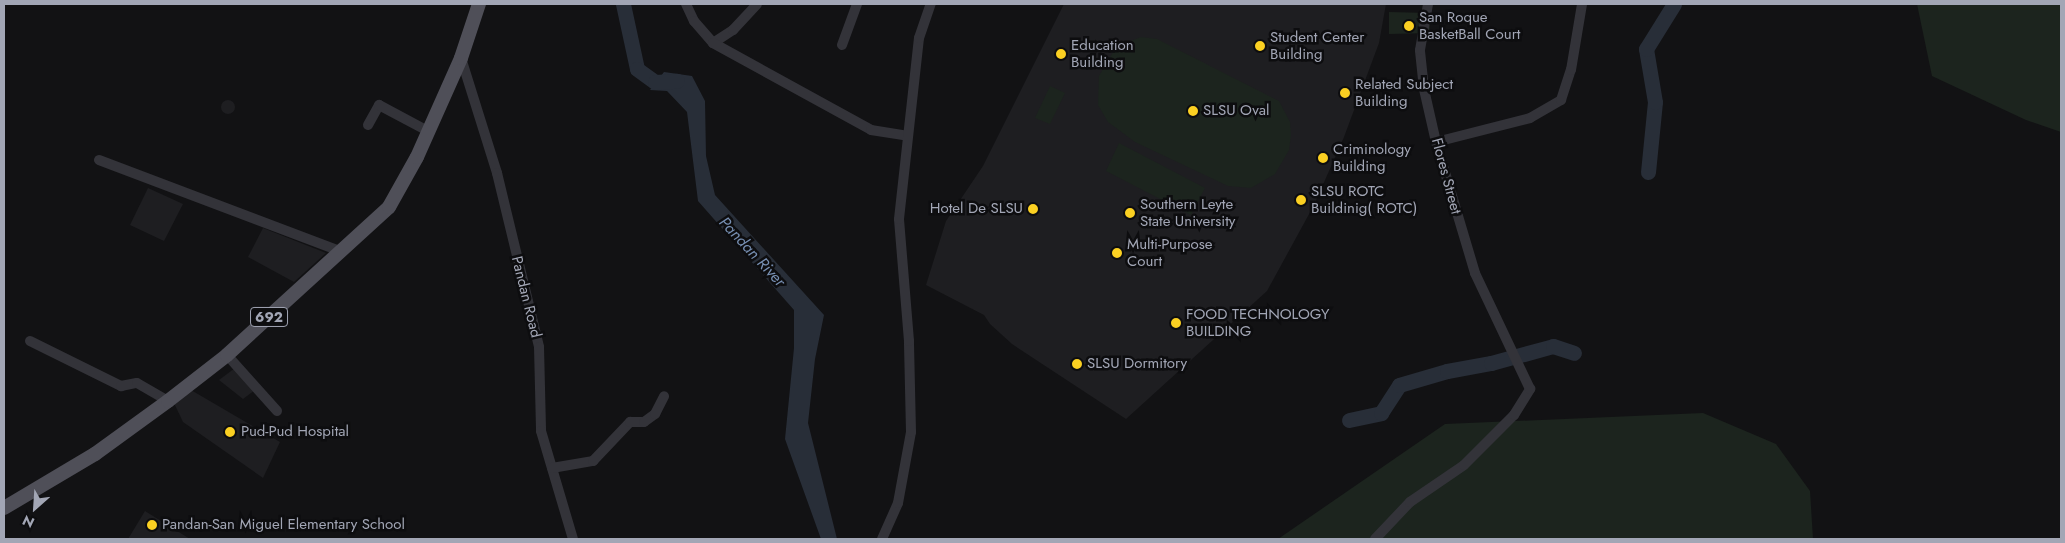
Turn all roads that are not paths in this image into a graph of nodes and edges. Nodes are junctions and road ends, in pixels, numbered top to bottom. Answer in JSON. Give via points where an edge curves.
{"nodes":[{"id":1,"x":479,"y":4,"type":"edge"},
{"id":2,"x":686,"y":4,"type":"edge"},
{"id":3,"x":757,"y":4,"type":"edge"},
{"id":4,"x":857,"y":4,"type":"edge"},
{"id":5,"x":931,"y":4,"type":"edge"},
{"id":6,"x":1428,"y":4,"type":"edge"},
{"id":7,"x":1582,"y":4,"type":"edge"},
{"id":8,"x":714,"y":43,"type":"junction"},
{"id":9,"x":842,"y":45,"type":"dead end"},
{"id":10,"x":461,"y":58,"type":"junction"},
{"id":11,"x":368,"y":125,"type":"dead end"},
{"id":12,"x":428,"y":131,"type":"junction"},
{"id":13,"x":907,"y":136,"type":"junction"},
{"id":14,"x":1436,"y":142,"type":"junction"},
{"id":15,"x":99,"y":160,"type":"dead end"},
{"id":16,"x":342,"y":252,"type":"junction"},
{"id":17,"x":30,"y":341,"type":"dead end"},
{"id":18,"x":227,"y":355,"type":"junction"},
{"id":19,"x":664,"y":396,"type":"dead end"},
{"id":20,"x":168,"y":401,"type":"junction"},
{"id":21,"x":277,"y":411,"type":"dead end"},
{"id":22,"x":552,"y":468,"type":"junction"},
{"id":23,"x":4,"y":508,"type":"edge"},
{"id":24,"x":885,"y":538,"type":"edge"},
{"id":25,"x":573,"y":539,"type":"edge"},
{"id":26,"x":1375,"y":539,"type":"edge"}],
"edges":[{"from":1,"to":10,"type":"main road","number":"692"},
{"from":2,"to":8,"type":"street","via":[[694,21]]},
{"from":3,"to":8,"type":"street","via":[[733,30]]},
{"from":4,"to":9,"type":"street"},
{"from":5,"to":13,"type":"street","via":[[918,38]]},
{"from":6,"to":14,"type":"street","name":"Flores Street","via":[[1420,50],[1424,89]]},
{"from":7,"to":14,"type":"street","via":[[1571,70],[1561,100],[1530,118]]},
{"from":8,"to":13,"type":"street","via":[[871,130]]},
{"from":10,"to":12,"type":"main road","number":"692"},
{"from":10,"to":22,"type":"street","name":"Pandan Road","via":[[497,173],[539,347],[541,431]]},
{"from":11,"to":12,"type":"street","via":[[379,106]]},
{"from":12,"to":16,"type":"main road","number":"692","via":[[389,206]]},
{"from":13,"to":24,"type":"street","via":[[899,219],[909,341],[912,432],[898,503]]},
{"from":14,"to":26,"type":"street","name":"Flores Street","via":[[1475,273],[1530,389],[1514,415],[1464,465],[1410,502]]},
{"from":15,"to":16,"type":"street"},
{"from":16,"to":18,"type":"main road","number":"692"},
{"from":17,"to":20,"type":"street","via":[[122,386],[137,383]]},
{"from":18,"to":20,"type":"main road","number":"692"},
{"from":18,"to":21,"type":"street"},
{"from":19,"to":22,"type":"street","via":[[655,414],[644,422],[630,422],[593,461]]},
{"from":20,"to":23,"type":"main road","number":"692","via":[[95,454]]},
{"from":22,"to":25,"type":"street","name":"Pandan Road"}]}
